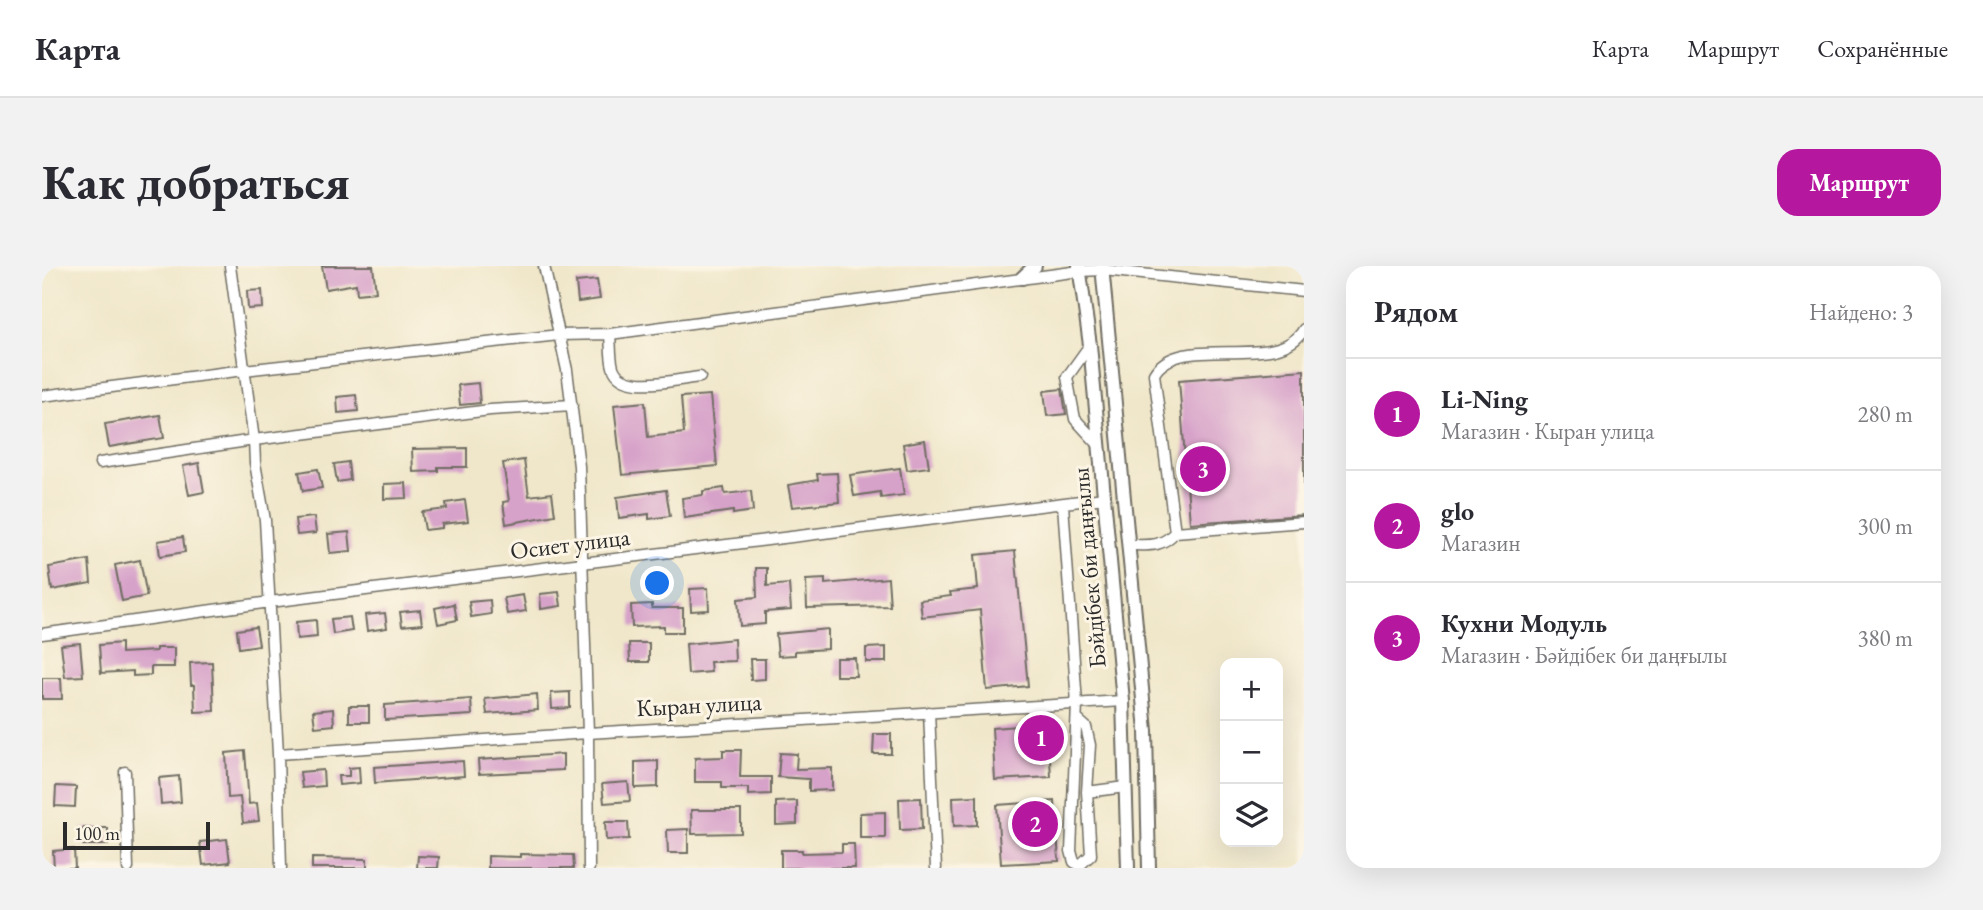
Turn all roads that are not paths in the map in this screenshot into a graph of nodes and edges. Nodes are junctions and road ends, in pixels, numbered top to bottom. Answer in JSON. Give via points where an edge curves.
{"nodes":[{"id":1,"x":230,"y":266,"type":"edge"},
{"id":2,"x":544,"y":266,"type":"edge"},
{"id":3,"x":1035,"y":266,"type":"edge"},
{"id":4,"x":1102,"y":268,"type":"edge"},
{"id":5,"x":1080,"y":269,"type":"edge"},
{"id":6,"x":1022,"y":278,"type":"junction"},
{"id":7,"x":1304,"y":291,"type":"edge"},
{"id":8,"x":610,"y":334,"type":"junction"},
{"id":9,"x":1303,"y":334,"type":"edge"},
{"id":10,"x":559,"y":335,"type":"junction"},
{"id":11,"x":1090,"y":345,"type":"junction"},
{"id":12,"x":244,"y":370,"type":"junction"},
{"id":13,"x":700,"y":377,"type":"dead end"},
{"id":14,"x":42,"y":396,"type":"edge"},
{"id":15,"x":572,"y":405,"type":"junction"},
{"id":16,"x":254,"y":440,"type":"junction"},
{"id":17,"x":1099,"y":445,"type":"junction"},
{"id":18,"x":100,"y":463,"type":"dead end"},
{"id":19,"x":1104,"y":498,"type":"junction"},
{"id":20,"x":1063,"y":504,"type":"junction"},
{"id":21,"x":1304,"y":522,"type":"edge"},
{"id":22,"x":1175,"y":532,"type":"junction"},
{"id":23,"x":1128,"y":545,"type":"junction"},
{"id":24,"x":581,"y":564,"type":"junction"},
{"id":25,"x":270,"y":601,"type":"junction"},
{"id":26,"x":42,"y":634,"type":"edge"},
{"id":27,"x":1123,"y":701,"type":"junction"},
{"id":28,"x":1077,"y":704,"type":"junction"},
{"id":29,"x":929,"y":712,"type":"junction"},
{"id":30,"x":1077,"y":719,"type":"junction"},
{"id":31,"x":588,"y":733,"type":"junction"},
{"id":32,"x":278,"y":754,"type":"junction"},
{"id":33,"x":125,"y":772,"type":"dead end"},
{"id":34,"x":1125,"y":787,"type":"junction"},
{"id":35,"x":1087,"y":792,"type":"junction"},
{"id":36,"x":1080,"y":866,"type":"edge"},
{"id":37,"x":128,"y":868,"type":"edge"},
{"id":38,"x":281,"y":868,"type":"edge"},
{"id":39,"x":589,"y":868,"type":"edge"},
{"id":40,"x":936,"y":868,"type":"edge"},
{"id":41,"x":1128,"y":868,"type":"edge"},
{"id":42,"x":1149,"y":868,"type":"edge"}],
"edges":[{"from":1,"to":12,"type":"street"},
{"from":2,"to":10,"type":"street"},
{"from":3,"to":6,"type":"main road"},
{"from":4,"to":5,"type":"street"},
{"from":4,"to":7,"type":"street"},
{"from":4,"to":23,"type":"main road","name":"Бәйдібек би даңғылы"},
{"from":5,"to":6,"type":"street"},
{"from":5,"to":11,"type":"main road","name":"Бәйдібек би даңғылы"},
{"from":6,"to":8,"type":"street"},
{"from":8,"to":10,"type":"street"},
{"from":8,"to":13,"type":"street","via":[[613,369],[623,380],[636,384]]},
{"from":9,"to":22,"type":"street","via":[[1288,346],[1201,354],[1161,363],[1154,374]]},
{"from":10,"to":12,"type":"street"},
{"from":10,"to":15,"type":"street"},
{"from":11,"to":17,"type":"main road","name":"Бәйдібек би даңғылы"},
{"from":11,"to":17,"type":"street","via":[[1067,377],[1075,419]]},
{"from":12,"to":14,"type":"street"},
{"from":12,"to":16,"type":"street"},
{"from":15,"to":16,"type":"street","via":[[490,410]]},
{"from":15,"to":24,"type":"street","via":[[579,466]]},
{"from":16,"to":18,"type":"street"},
{"from":16,"to":25,"type":"street"},
{"from":17,"to":19,"type":"main road","name":"Бәйдібек би даңғылы"},
{"from":19,"to":20,"type":"street","name":"Осиет улица"},
{"from":19,"to":27,"type":"main road","name":"Бәйдібек би даңғылы"},
{"from":20,"to":24,"type":"street","name":"Осиет улица"},
{"from":20,"to":28,"type":"street"},
{"from":21,"to":22,"type":"street"},
{"from":22,"to":23,"type":"street","via":[[1157,545]]},
{"from":23,"to":42,"type":"main road","name":"Бәйдібек би даңғылы","via":[[1146,730]]},
{"from":24,"to":25,"type":"street","name":"Осиет улица"},
{"from":24,"to":31,"type":"street"},
{"from":25,"to":26,"type":"street","name":"Осиет улица"},
{"from":25,"to":32,"type":"street"},
{"from":27,"to":28,"type":"street","name":"Кыран улица"},
{"from":27,"to":34,"type":"main road","name":"Бәйдібек би даңғылы"},
{"from":28,"to":29,"type":"street","name":"Кыран улица"},
{"from":28,"to":30,"type":"street"},
{"from":29,"to":31,"type":"street","name":"Кыран улица"},
{"from":29,"to":40,"type":"street"},
{"from":30,"to":35,"type":"street","via":[[1086,727],[1090,745]]},
{"from":30,"to":36,"type":"street","via":[[1071,851]]},
{"from":31,"to":32,"type":"street","name":"Кыран улица"},
{"from":31,"to":39,"type":"street"},
{"from":32,"to":38,"type":"street"},
{"from":33,"to":37,"type":"street"},
{"from":34,"to":35,"type":"street"},
{"from":34,"to":41,"type":"main road","name":"Бәйдібек би даңғылы"},
{"from":35,"to":36,"type":"street","via":[[1091,855]]}]}
